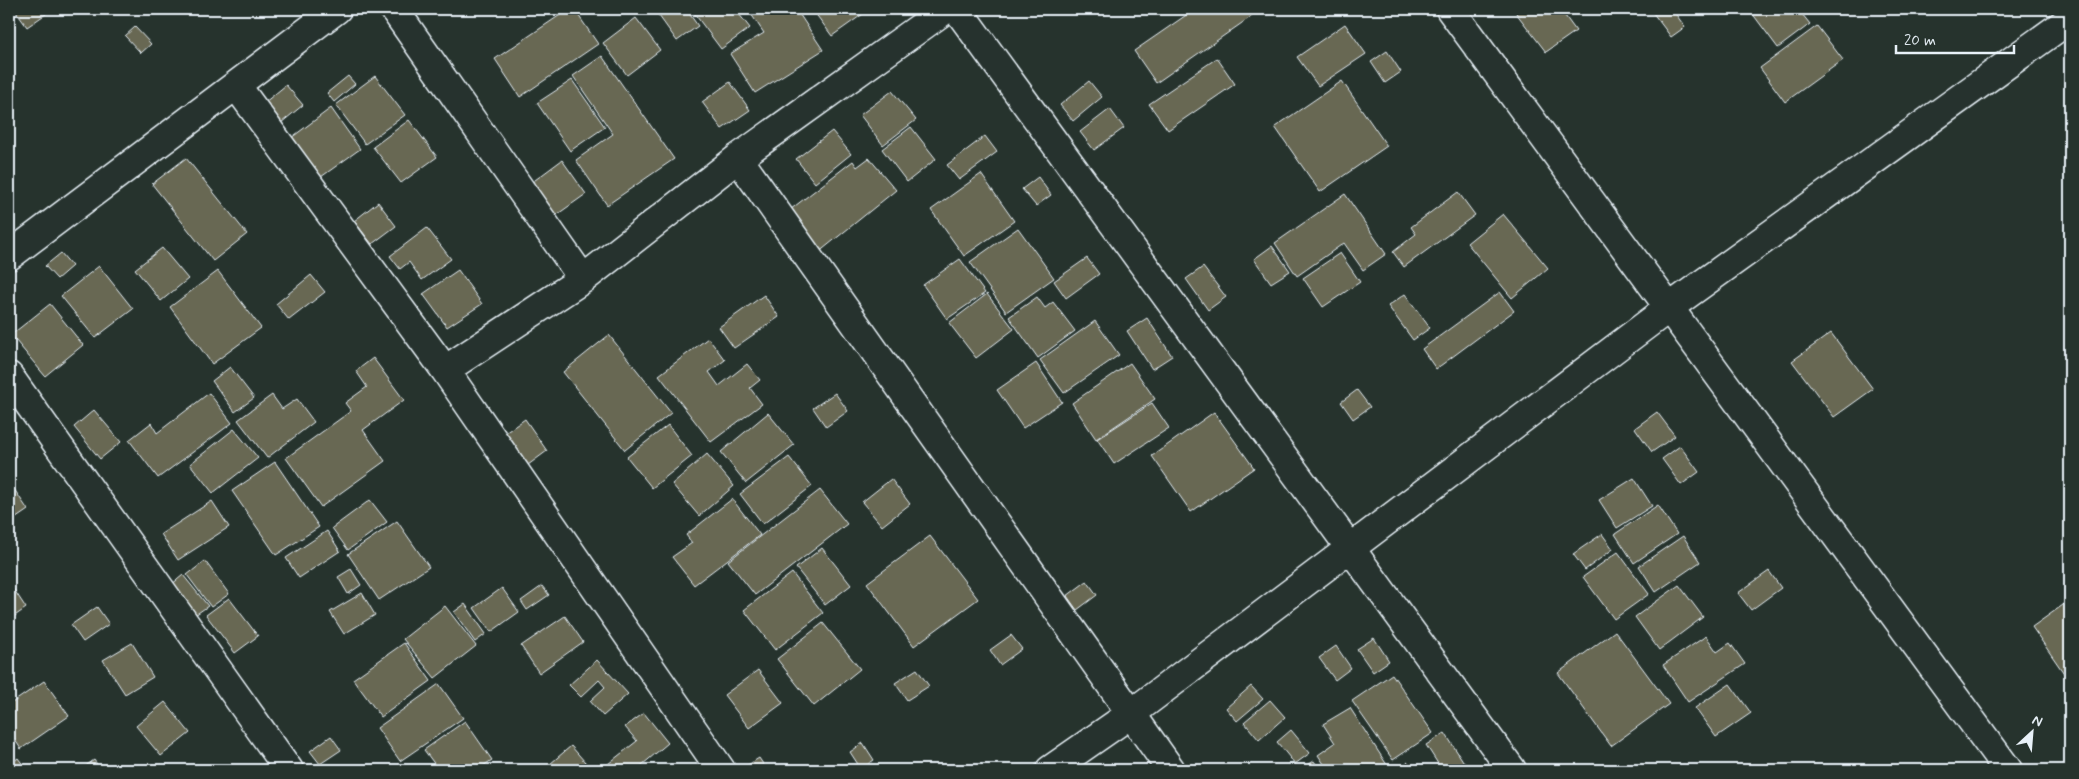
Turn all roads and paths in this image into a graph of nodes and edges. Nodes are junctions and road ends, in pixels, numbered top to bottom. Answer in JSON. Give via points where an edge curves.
{"nodes":[{"id":1,"x":337,"y":9,"type":"edge"},
{"id":2,"x":394,"y":9,"type":"edge"},
{"id":3,"x":946,"y":9,"type":"edge"},
{"id":4,"x":957,"y":9,"type":"edge"},
{"id":5,"x":1450,"y":9,"type":"edge"},
{"id":6,"x":2070,"y":19,"type":"edge"},
{"id":7,"x":236,"y":85,"type":"junction"},
{"id":8,"x":738,"y":158,"type":"junction"},
{"id":9,"x":9,"y":256,"type":"edge"},
{"id":10,"x":582,"y":279,"type":"junction"},
{"id":11,"x":1670,"y":307,"type":"junction"},
{"id":12,"x":446,"y":370,"type":"junction"},
{"id":13,"x":9,"y":376,"type":"edge"},
{"id":14,"x":1349,"y":549,"type":"junction"},
{"id":15,"x":1132,"y":713,"type":"junction"},
{"id":16,"x":289,"y":770,"type":"edge"},
{"id":17,"x":720,"y":770,"type":"edge"},
{"id":18,"x":1050,"y":770,"type":"edge"},
{"id":19,"x":1171,"y":770,"type":"edge"},
{"id":20,"x":1512,"y":770,"type":"edge"},
{"id":21,"x":2008,"y":770,"type":"edge"}],
"edges":[{"from":1,"to":7,"type":"street"},
{"from":2,"to":10,"type":"street"},
{"from":3,"to":8,"type":"street"},
{"from":4,"to":14,"type":"street"},
{"from":5,"to":11,"type":"street"},
{"from":6,"to":11,"type":"street"},
{"from":7,"to":9,"type":"street"},
{"from":7,"to":12,"type":"street"},
{"from":8,"to":10,"type":"street"},
{"from":8,"to":15,"type":"street"},
{"from":10,"to":12,"type":"street"},
{"from":11,"to":14,"type":"street"},
{"from":11,"to":21,"type":"street"},
{"from":12,"to":17,"type":"street"},
{"from":13,"to":16,"type":"street"},
{"from":14,"to":15,"type":"street"},
{"from":14,"to":20,"type":"street"},
{"from":15,"to":18,"type":"street"},
{"from":15,"to":19,"type":"street"}]}
